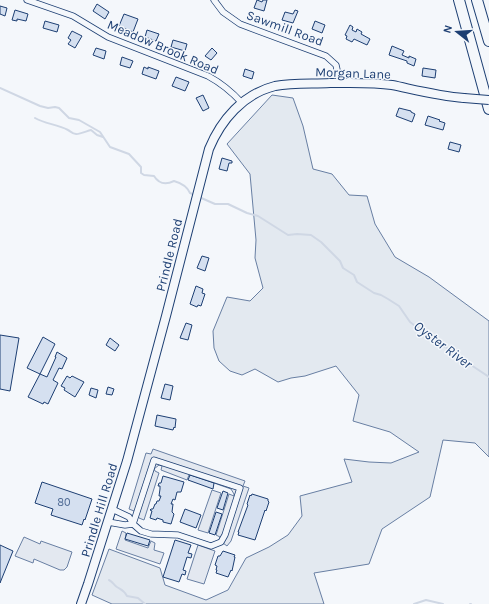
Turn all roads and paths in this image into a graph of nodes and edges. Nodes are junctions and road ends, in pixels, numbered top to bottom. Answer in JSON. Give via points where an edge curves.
{"nodes":[{"id":1,"x":27,"y":0,"type":"edge"},
{"id":2,"x":214,"y":0,"type":"edge"},
{"id":3,"x":459,"y":0,"type":"edge"},
{"id":4,"x":478,"y":0,"type":"edge"},
{"id":5,"x":489,"y":41,"type":"edge"},
{"id":6,"x":340,"y":83,"type":"junction"},
{"id":7,"x":489,"y":100,"type":"edge"},
{"id":8,"x":242,"y":103,"type":"junction"},
{"id":9,"x":489,"y":109,"type":"edge"},
{"id":10,"x":137,"y":423,"type":"joint"},
{"id":11,"x":112,"y":508,"type":"junction"},
{"id":12,"x":108,"y":522,"type":"junction"},
{"id":13,"x":133,"y":524,"type":"junction"},
{"id":14,"x":81,"y":604,"type":"edge"}],
"edges":[{"from":1,"to":8,"type":"street","name":"Meadow Brook Road","via":[[73,16],[108,37],[208,76],[234,93]]},
{"from":2,"to":6,"type":"street","name":"Sawmill Road","via":[[223,12],[240,24],[326,56],[336,65]]},
{"from":3,"to":9,"type":"highway"},
{"from":4,"to":5,"type":"highway"},
{"from":6,"to":7,"type":"street","name":"Morgan Lane","bridge":true,"via":[[390,85],[442,96]]},
{"from":6,"to":8,"type":"street","name":"Morgan Lane","via":[[274,87],[259,92]]},
{"from":8,"to":10,"type":"street","name":"Prindle Road","via":[[226,119],[209,149]]},
{"from":10,"to":11,"type":"street","name":"Prindle Hill Road"},
{"from":11,"to":12,"type":"street","name":"Prindle Hill Road"},
{"from":11,"to":13,"type":"street","via":[[129,517]]},
{"from":12,"to":13,"type":"street"},
{"from":12,"to":14,"type":"street","name":"Prindle Hill Road"},
{"from":13,"to":13,"type":"street","via":[[150,534],[178,535],[214,545],[221,542],[225,535],[240,488],[154,460]]}]}
